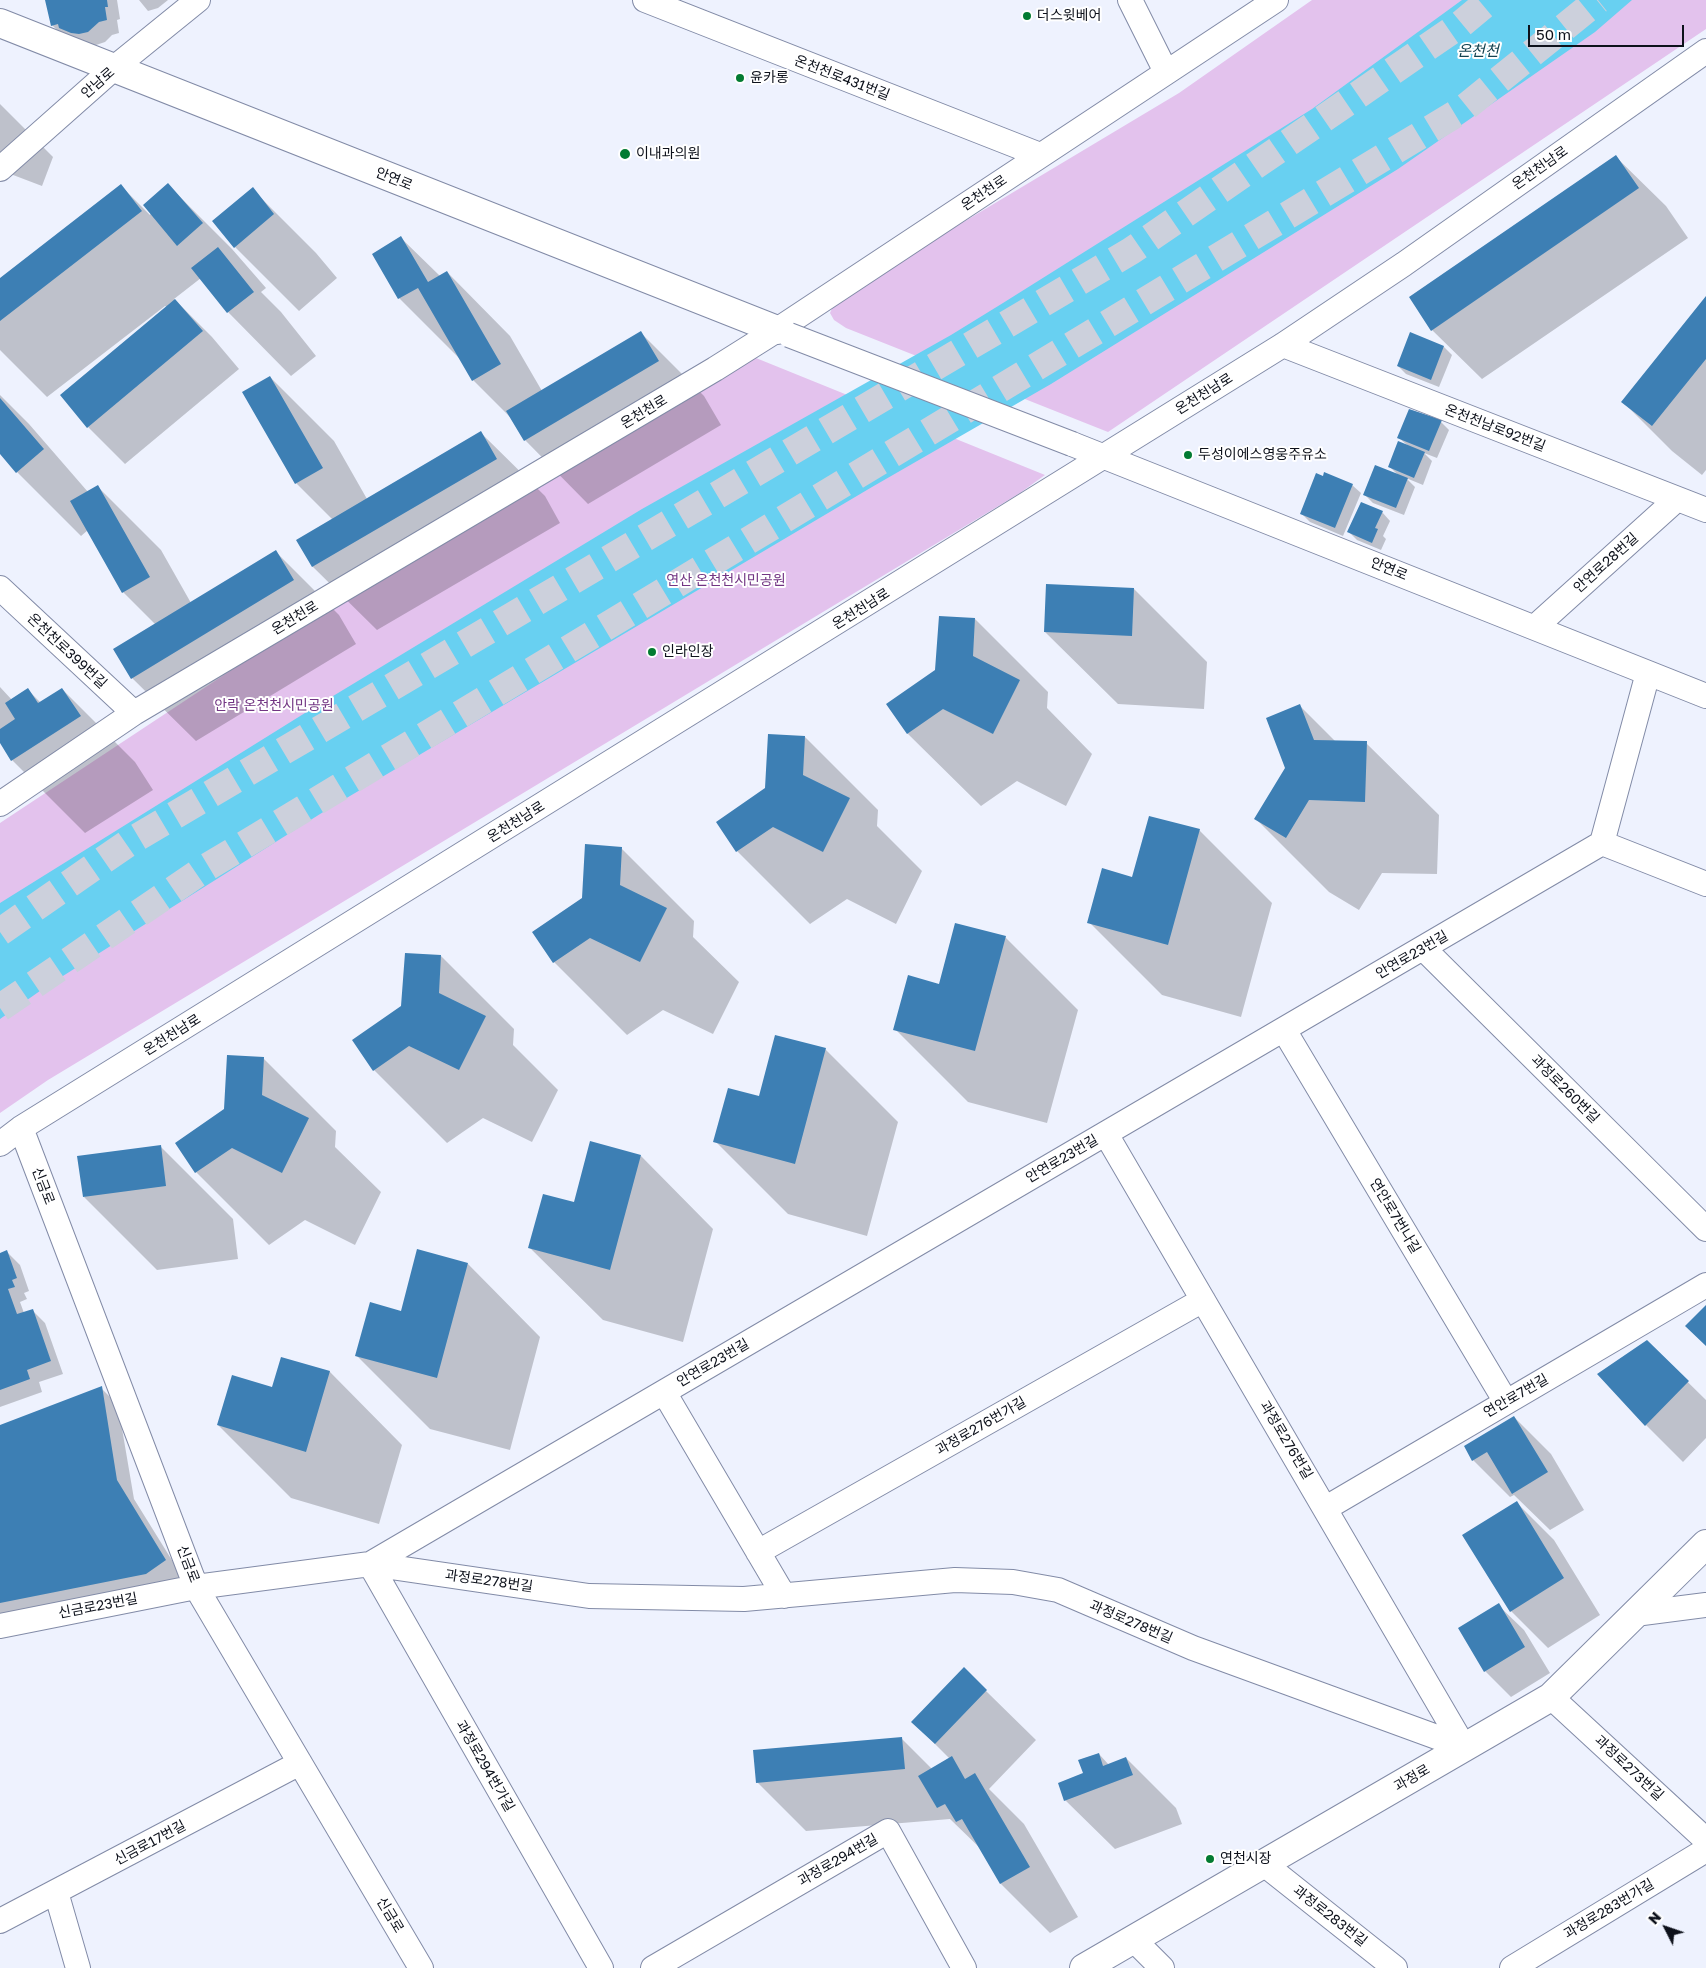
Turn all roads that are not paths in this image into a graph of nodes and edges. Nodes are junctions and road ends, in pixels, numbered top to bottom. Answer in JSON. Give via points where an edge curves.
{"nodes":[{"id":1,"x":198,"y":0,"type":"edge"},
{"id":2,"x":645,"y":0,"type":"edge"},
{"id":3,"x":1130,"y":0,"type":"edge"},
{"id":4,"x":1276,"y":0,"type":"edge"},
{"id":5,"x":0,"y":23,"type":"edge"},
{"id":6,"x":1706,"y":51,"type":"edge"},
{"id":7,"x":114,"y":68,"type":"junction"},
{"id":8,"x":1166,"y":72,"type":"junction"},
{"id":9,"x":1040,"y":155,"type":"junction"},
{"id":10,"x":0,"y":168,"type":"edge"},
{"id":11,"x":783,"y":333,"type":"junction"},
{"id":12,"x":1283,"y":345,"type":"junction"},
{"id":13,"x":1106,"y":457,"type":"junction"},
{"id":14,"x":1677,"y":499,"type":"junction"},
{"id":15,"x":1706,"y":510,"type":"edge"},
{"id":16,"x":0,"y":588,"type":"edge"},
{"id":17,"x":1535,"y":627,"type":"junction"},
{"id":18,"x":1648,"y":673,"type":"junction"},
{"id":19,"x":1706,"y":696,"type":"edge"},
{"id":20,"x":134,"y":713,"type":"junction"},
{"id":21,"x":0,"y":804,"type":"edge"},
{"id":22,"x":1602,"y":844,"type":"junction"},
{"id":23,"x":1706,"y":884,"type":"edge"},
{"id":24,"x":1424,"y":948,"type":"junction"},
{"id":25,"x":1284,"y":1030,"type":"junction"},
{"id":26,"x":21,"y":1128,"type":"junction"},
{"id":27,"x":1106,"y":1134,"type":"junction"},
{"id":28,"x":0,"y":1144,"type":"edge"},
{"id":29,"x":1706,"y":1229,"type":"edge"},
{"id":30,"x":1706,"y":1285,"type":"edge"},
{"id":31,"x":1203,"y":1300,"type":"junction"},
{"id":32,"x":664,"y":1392,"type":"junction"},
{"id":33,"x":1506,"y":1402,"type":"junction"},
{"id":34,"x":1326,"y":1508,"type":"junction"},
{"id":35,"x":1706,"y":1544,"type":"edge"},
{"id":36,"x":758,"y":1552,"type":"junction"},
{"id":37,"x":370,"y":1564,"type":"junction"},
{"id":38,"x":196,"y":1587,"type":"junction"},
{"id":39,"x":784,"y":1596,"type":"junction"},
{"id":40,"x":1706,"y":1605,"type":"edge"},
{"id":41,"x":1635,"y":1614,"type":"junction"},
{"id":42,"x":0,"y":1626,"type":"edge"},
{"id":43,"x":1551,"y":1697,"type":"junction"},
{"id":44,"x":1464,"y":1747,"type":"junction"},
{"id":45,"x":300,"y":1763,"type":"junction"},
{"id":46,"x":1706,"y":1840,"type":"edge"},
{"id":47,"x":1706,"y":1850,"type":"edge"},
{"id":48,"x":1264,"y":1864,"type":"junction"},
{"id":49,"x":56,"y":1892,"type":"junction"},
{"id":50,"x":0,"y":1921,"type":"edge"},
{"id":51,"x":1133,"y":1939,"type":"junction"},
{"id":52,"x":78,"y":1968,"type":"edge"},
{"id":53,"x":421,"y":1968,"type":"edge"},
{"id":54,"x":600,"y":1968,"type":"edge"},
{"id":55,"x":653,"y":1968,"type":"edge"},
{"id":56,"x":964,"y":1968,"type":"edge"},
{"id":57,"x":1084,"y":1968,"type":"edge"},
{"id":58,"x":1162,"y":1968,"type":"edge"},
{"id":59,"x":1395,"y":1968,"type":"edge"},
{"id":60,"x":1512,"y":1968,"type":"edge"}],
"edges":[{"from":1,"to":7,"type":"street","name":"안남로"},
{"from":2,"to":9,"type":"street","name":"온천천로431번길"},
{"from":3,"to":8,"type":"street"},
{"from":4,"to":8,"type":"street","name":"온천천로"},
{"from":5,"to":7,"type":"main road","name":"안연로"},
{"from":6,"to":12,"type":"street","name":"온천천남로","via":[[1404,264]]},
{"from":7,"to":10,"type":"street","name":"안남로"},
{"from":7,"to":11,"type":"main road","name":"안연로"},
{"from":8,"to":9,"type":"street","name":"온천천로"},
{"from":9,"to":11,"type":"street","name":"온천천로"},
{"from":11,"to":13,"type":"street","name":"안연로","bridge":true},
{"from":11,"to":20,"type":"street","name":"온천천로","via":[[716,369]]},
{"from":12,"to":13,"type":"street","name":"온천천남로"},
{"from":12,"to":14,"type":"street","name":"온천천남로92번길"},
{"from":13,"to":17,"type":"street","name":"안연로"},
{"from":13,"to":26,"type":"street","name":"온천천남로"},
{"from":14,"to":15,"type":"street","name":"온천천남로92번길"},
{"from":14,"to":17,"type":"street","name":"안연로28번길"},
{"from":16,"to":20,"type":"street","name":"온천천로399번길"},
{"from":17,"to":18,"type":"street","name":"안연로"},
{"from":18,"to":19,"type":"street","name":"안연로"},
{"from":18,"to":22,"type":"street"},
{"from":20,"to":21,"type":"street","name":"온천천로"},
{"from":22,"to":23,"type":"street"},
{"from":22,"to":24,"type":"street","name":"안연로23번길"},
{"from":24,"to":25,"type":"street","name":"안연로23번길"},
{"from":24,"to":29,"type":"street","name":"과정로260번길"},
{"from":25,"to":27,"type":"street","name":"안연로23번길"},
{"from":25,"to":33,"type":"street","name":"연안로7번나길"},
{"from":26,"to":28,"type":"street","name":"온천천남로"},
{"from":26,"to":38,"type":"street","name":"신금로"},
{"from":27,"to":31,"type":"street","name":"과정로276번길"},
{"from":27,"to":32,"type":"street","name":"안연로23번길"},
{"from":30,"to":33,"type":"street","name":"연안로7번길"},
{"from":31,"to":34,"type":"street","name":"과정로276번길"},
{"from":31,"to":36,"type":"street","name":"과정로276번가길"},
{"from":32,"to":36,"type":"street"},
{"from":32,"to":37,"type":"street","name":"안연로23번길"},
{"from":33,"to":34,"type":"street","name":"연안로7번길"},
{"from":34,"to":44,"type":"street","name":"과정로276번길"},
{"from":35,"to":41,"type":"main road","name":"과정로"},
{"from":36,"to":39,"type":"street"},
{"from":37,"to":38,"type":"street","name":"과정로278번길"},
{"from":37,"to":39,"type":"street","name":"과정로278번길","via":[[589,1596],[744,1600]]},
{"from":37,"to":54,"type":"street","name":"과정로294번가길"},
{"from":38,"to":42,"type":"street","name":"신금로23번길"},
{"from":38,"to":45,"type":"street","name":"신금로"},
{"from":39,"to":44,"type":"street","name":"과정로278번길","via":[[955,1580],[1013,1582],[1058,1590],[1193,1648]]},
{"from":40,"to":41,"type":"street"},
{"from":41,"to":43,"type":"main road","name":"과정로"},
{"from":43,"to":44,"type":"main road","name":"과정로"},
{"from":43,"to":46,"type":"street","name":"과정로273번길"},
{"from":44,"to":48,"type":"main road","name":"과정로"},
{"from":45,"to":49,"type":"street","name":"신금로17번길"},
{"from":45,"to":53,"type":"street","name":"신금로"},
{"from":47,"to":60,"type":"street","name":"과정로283번가길"},
{"from":48,"to":51,"type":"main road","name":"과정로"},
{"from":48,"to":59,"type":"street","name":"과정로283번길"},
{"from":49,"to":50,"type":"street","name":"신금로17번길"},
{"from":49,"to":52,"type":"street"},
{"from":51,"to":57,"type":"main road","name":"과정로"},
{"from":51,"to":58,"type":"street"},
{"from":55,"to":56,"type":"street","name":"과정로294번길","via":[[888,1831]]}]}
